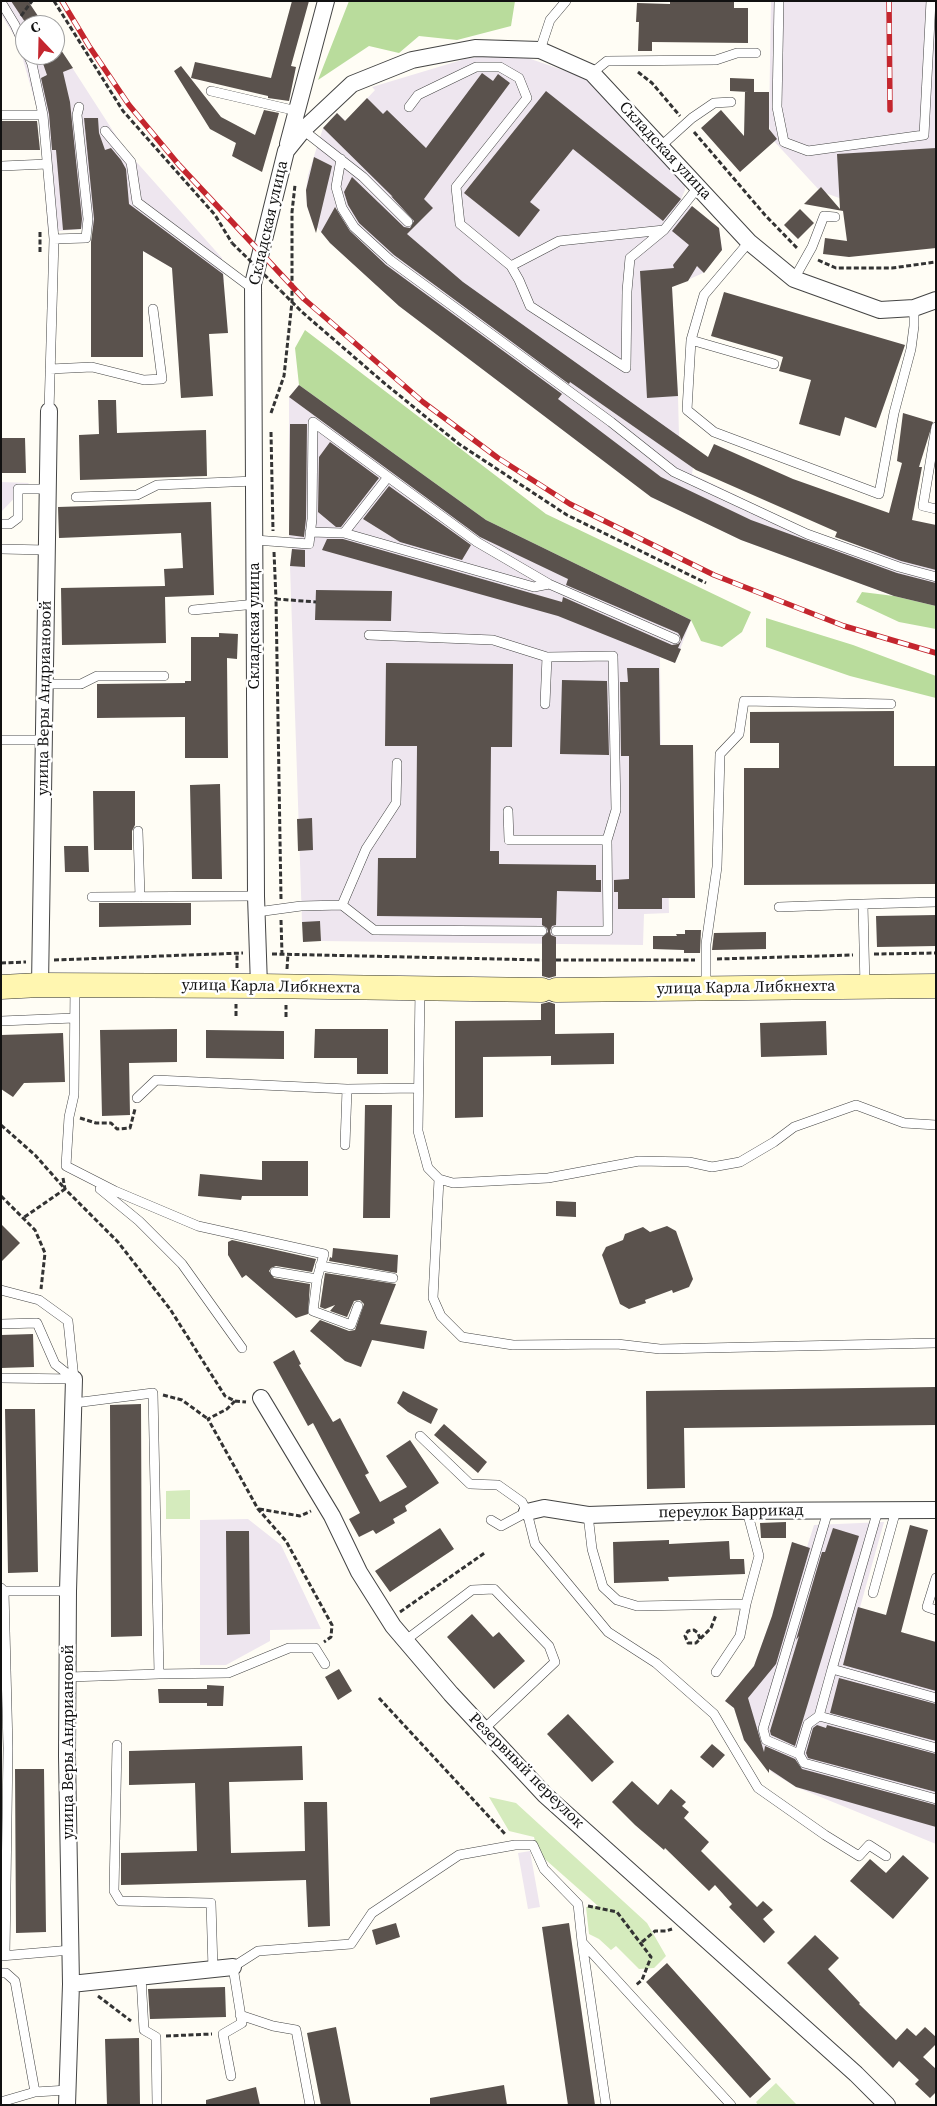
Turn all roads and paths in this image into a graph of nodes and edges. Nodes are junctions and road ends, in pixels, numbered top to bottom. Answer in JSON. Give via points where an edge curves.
{"nodes":[{"id":1,"x":54,"y":1,"type":"edge"},
{"id":2,"x":326,"y":1,"type":"edge"},
{"id":3,"x":566,"y":1,"type":"edge"},
{"id":4,"x":779,"y":1,"type":"edge"},
{"id":5,"x":931,"y":1,"type":"edge"},
{"id":6,"x":1,"y":2,"type":"edge"},
{"id":7,"x":15,"y":23,"type":"edge"},
{"id":8,"x":540,"y":50,"type":"junction"},
{"id":9,"x":756,"y":53,"type":"dead end"},
{"id":10,"x":32,"y":65,"type":"edge"},
{"id":11,"x":635,"y":70,"type":"dead end"},
{"id":12,"x":592,"y":73,"type":"junction"},
{"id":13,"x":211,"y":91,"type":"dead end"},
{"id":14,"x":731,"y":102,"type":"dead end"},
{"id":15,"x":79,"y":107,"type":"dead end"},
{"id":16,"x":409,"y":107,"type":"dead end"},
{"id":17,"x":297,"y":111,"type":"junction"},
{"id":18,"x":1,"y":115,"type":"edge"},
{"id":19,"x":43,"y":115,"type":"junction"},
{"id":20,"x":686,"y":123,"type":"junction"},
{"id":21,"x":303,"y":130,"type":"junction"},
{"id":22,"x":104,"y":131,"type":"dead end"},
{"id":23,"x":661,"y":146,"type":"junction"},
{"id":24,"x":286,"y":151,"type":"junction"},
{"id":25,"x":341,"y":159,"type":"junction"},
{"id":26,"x":47,"y":164,"type":"junction"},
{"id":27,"x":2,"y":166,"type":"edge"},
{"id":28,"x":296,"y":182,"type":"dead end"},
{"id":29,"x":698,"y":186,"type":"junction"},
{"id":30,"x":835,"y":217,"type":"dead end"},
{"id":31,"x":408,"y":222,"type":"dead end"},
{"id":32,"x":664,"y":230,"type":"junction"},
{"id":33,"x":54,"y":239,"type":"junction"},
{"id":34,"x":749,"y":242,"type":"junction"},
{"id":35,"x":807,"y":256,"type":"junction"},
{"id":36,"x":936,"y":262,"type":"edge"},
{"id":37,"x":511,"y":266,"type":"junction"},
{"id":38,"x":794,"y":279,"type":"junction"},
{"id":39,"x":253,"y":289,"type":"junction"},
{"id":40,"x":936,"y":300,"type":"edge"},
{"id":41,"x":292,"y":302,"type":"junction"},
{"id":42,"x":914,"y":308,"type":"junction"},
{"id":43,"x":153,"y":309,"type":"dead end"},
{"id":44,"x":691,"y":340,"type":"junction"},
{"id":45,"x":774,"y":364,"type":"dead end"},
{"id":46,"x":50,"y":369,"type":"junction"},
{"id":47,"x":48,"y":411,"type":"joint"},
{"id":48,"x":271,"y":421,"type":"dead end"},
{"id":49,"x":936,"y":427,"type":"edge"},
{"id":50,"x":271,"y":431,"type":"dead end"},
{"id":51,"x":388,"y":477,"type":"junction"},
{"id":52,"x":255,"y":481,"type":"junction"},
{"id":53,"x":47,"y":489,"type":"junction"},
{"id":54,"x":76,"y":497,"type":"dead end"},
{"id":55,"x":936,"y":509,"type":"edge"},
{"id":56,"x":1,"y":524,"type":"edge"},
{"id":57,"x":310,"y":532,"type":"junction"},
{"id":58,"x":344,"y":533,"type":"junction"},
{"id":59,"x":255,"y":540,"type":"junction"},
{"id":60,"x":274,"y":540,"type":"junction"},
{"id":61,"x":1,"y":549,"type":"edge"},
{"id":62,"x":46,"y":550,"type":"junction"},
{"id":63,"x":936,"y":576,"type":"edge"},
{"id":64,"x":706,"y":583,"type":"dead end"},
{"id":65,"x":549,"y":584,"type":"junction"},
{"id":66,"x":276,"y":599,"type":"junction"},
{"id":67,"x":316,"y":602,"type":"dead end"},
{"id":68,"x":256,"y":604,"type":"junction"},
{"id":69,"x":193,"y":610,"type":"dead end"},
{"id":70,"x":369,"y":635,"type":"dead end"},
{"id":71,"x":675,"y":638,"type":"dead end"},
{"id":72,"x":547,"y":657,"type":"junction"},
{"id":73,"x":164,"y":676,"type":"dead end"},
{"id":74,"x":45,"y":684,"type":"junction"},
{"id":75,"x":545,"y":704,"type":"dead end"},
{"id":76,"x":891,"y":704,"type":"dead end"},
{"id":77,"x":1,"y":740,"type":"edge"},
{"id":78,"x":44,"y":740,"type":"junction"},
{"id":79,"x":397,"y":763,"type":"dead end"},
{"id":80,"x":508,"y":811,"type":"dead end"},
{"id":81,"x":138,"y":831,"type":"dead end"},
{"id":82,"x":607,"y":840,"type":"junction"},
{"id":83,"x":92,"y":897,"type":"dead end"},
{"id":84,"x":140,"y":897,"type":"junction"},
{"id":85,"x":936,"y":902,"type":"edge"},
{"id":86,"x":256,"y":904,"type":"junction"},
{"id":87,"x":863,"y":904,"type":"junction"},
{"id":88,"x":342,"y":905,"type":"junction"},
{"id":89,"x":778,"y":908,"type":"dead end"},
{"id":90,"x":281,"y":909,"type":"junction"},
{"id":91,"x":542,"y":931,"type":"dead end"},
{"id":92,"x":556,"y":931,"type":"dead end"},
{"id":93,"x":936,"y":953,"type":"edge"},
{"id":94,"x":282,"y":954,"type":"dead end"},
{"id":95,"x":864,"y":955,"type":"junction"},
{"id":96,"x":556,"y":960,"type":"dead end"},
{"id":97,"x":706,"y":960,"type":"junction"},
{"id":98,"x":40,"y":985,"type":"junction"},
{"id":99,"x":75,"y":985,"type":"junction"},
{"id":100,"x":259,"y":986,"type":"junction"},
{"id":101,"x":936,"y":986,"type":"edge"},
{"id":102,"x":1,"y":987,"type":"edge"},
{"id":103,"x":865,"y":987,"type":"junction"},
{"id":104,"x":420,"y":989,"type":"junction"},
{"id":105,"x":706,"y":989,"type":"junction"},
{"id":106,"x":74,"y":1018,"type":"junction"},
{"id":107,"x":1,"y":1021,"type":"edge"},
{"id":108,"x":418,"y":1088,"type":"junction"},
{"id":109,"x":347,"y":1089,"type":"junction"},
{"id":110,"x":137,"y":1098,"type":"joint"},
{"id":111,"x":69,"y":1117,"type":"junction"},
{"id":112,"x":936,"y":1124,"type":"edge"},
{"id":113,"x":1,"y":1126,"type":"edge"},
{"id":114,"x":345,"y":1144,"type":"dead end"},
{"id":115,"x":66,"y":1166,"type":"junction"},
{"id":116,"x":439,"y":1179,"type":"junction"},
{"id":117,"x":64,"y":1189,"type":"junction"},
{"id":118,"x":1,"y":1196,"type":"edge"},
{"id":119,"x":23,"y":1218,"type":"junction"},
{"id":120,"x":320,"y":1266,"type":"junction"},
{"id":121,"x":275,"y":1272,"type":"dead end"},
{"id":122,"x":393,"y":1278,"type":"dead end"},
{"id":123,"x":317,"y":1279,"type":"junction"},
{"id":124,"x":1,"y":1290,"type":"edge"},
{"id":125,"x":40,"y":1300,"type":"junction"},
{"id":126,"x":358,"y":1306,"type":"dead end"},
{"id":127,"x":1,"y":1324,"type":"edge"},
{"id":128,"x":936,"y":1343,"type":"edge"},
{"id":129,"x":242,"y":1348,"type":"dead end"},
{"id":130,"x":1,"y":1378,"type":"edge"},
{"id":131,"x":74,"y":1379,"type":"junction"},
{"id":132,"x":153,"y":1393,"type":"junction"},
{"id":133,"x":261,"y":1398,"type":"joint"},
{"id":134,"x":235,"y":1401,"type":"junction"},
{"id":135,"x":74,"y":1403,"type":"junction"},
{"id":136,"x":208,"y":1419,"type":"junction"},
{"id":137,"x":420,"y":1436,"type":"dead end"},
{"id":138,"x":258,"y":1508,"type":"junction"},
{"id":139,"x":878,"y":1510,"type":"junction"},
{"id":140,"x":896,"y":1510,"type":"junction"},
{"id":141,"x":936,"y":1510,"type":"edge"},
{"id":142,"x":747,"y":1511,"type":"junction"},
{"id":143,"x":828,"y":1511,"type":"junction"},
{"id":144,"x":527,"y":1512,"type":"junction"},
{"id":145,"x":588,"y":1515,"type":"junction"},
{"id":146,"x":332,"y":1516,"type":"junction"},
{"id":147,"x":491,"y":1520,"type":"dead end"},
{"id":148,"x":486,"y":1552,"type":"dead end"},
{"id":149,"x":936,"y":1578,"type":"edge"},
{"id":150,"x":3,"y":1589,"type":"edge"},
{"id":151,"x":68,"y":1591,"type":"junction"},
{"id":152,"x":873,"y":1593,"type":"dead end"},
{"id":153,"x":746,"y":1604,"type":"junction"},
{"id":154,"x":719,"y":1605,"type":"junction"},
{"id":155,"x":936,"y":1610,"type":"edge"},
{"id":156,"x":390,"y":1619,"type":"junction"},
{"id":157,"x":700,"y":1639,"type":"junction"},
{"id":158,"x":406,"y":1640,"type":"junction"},
{"id":159,"x":315,"y":1648,"type":"junction"},
{"id":160,"x":325,"y":1664,"type":"dead end"},
{"id":161,"x":832,"y":1669,"type":"junction"},
{"id":162,"x":716,"y":1672,"type":"dead end"},
{"id":163,"x":159,"y":1674,"type":"junction"},
{"id":164,"x":69,"y":1676,"type":"junction"},
{"id":165,"x":379,"y":1698,"type":"dead end"},
{"id":166,"x":936,"y":1698,"type":"edge"},
{"id":167,"x":819,"y":1716,"type":"junction"},
{"id":168,"x":484,"y":1729,"type":"junction"},
{"id":169,"x":117,"y":1745,"type":"dead end"},
{"id":170,"x":936,"y":1748,"type":"edge"},
{"id":171,"x":798,"y":1754,"type":"junction"},
{"id":172,"x":936,"y":1799,"type":"edge"},
{"id":173,"x":515,"y":1845,"type":"junction"},
{"id":174,"x":886,"y":1856,"type":"dead end"},
{"id":175,"x":578,"y":1904,"type":"junction"},
{"id":176,"x":687,"y":1923,"type":"junction"},
{"id":177,"x":582,"y":1942,"type":"junction"},
{"id":178,"x":642,"y":1942,"type":"junction"},
{"id":179,"x":71,"y":1950,"type":"junction"},
{"id":180,"x":3,"y":1955,"type":"edge"},
{"id":181,"x":233,"y":1967,"type":"junction"},
{"id":182,"x":213,"y":1969,"type":"junction"},
{"id":183,"x":1,"y":1973,"type":"edge"},
{"id":184,"x":141,"y":1977,"type":"junction"},
{"id":185,"x":71,"y":1984,"type":"junction"},
{"id":186,"x":628,"y":1992,"type":"junction"},
{"id":187,"x":240,"y":2015,"type":"junction"},
{"id":188,"x":144,"y":2030,"type":"junction"},
{"id":189,"x":223,"y":2034,"type":"junction"},
{"id":190,"x":156,"y":2037,"type":"junction"},
{"id":191,"x":231,"y":2076,"type":"dead end"},
{"id":192,"x":34,"y":2092,"type":"junction"},
{"id":193,"x":67,"y":2098,"type":"edge"},
{"id":194,"x":1,"y":2102,"type":"edge"},
{"id":195,"x":157,"y":2105,"type":"edge"},
{"id":196,"x":310,"y":2105,"type":"edge"},
{"id":197,"x":606,"y":2105,"type":"edge"},
{"id":198,"x":731,"y":2105,"type":"edge"},
{"id":199,"x":887,"y":2105,"type":"edge"}],
"edges":[{"from":1,"to":41,"type":"path","bridge":true,"via":[[123,111],[215,215],[232,243]]},
{"from":2,"to":17,"type":"street"},
{"from":3,"to":8,"type":"lane","via":[[550,20]]},
{"from":4,"to":5,"type":"lane","via":[[778,107],[782,133],[784,142],[808,151],[924,135]]},
{"from":6,"to":7,"type":"lane"},
{"from":8,"to":12,"type":"street","name":"Складская улица"},
{"from":8,"to":21,"type":"street","name":"Складская улица","via":[[475,48],[412,60],[352,84]]},
{"from":9,"to":12,"type":"lane","via":[[738,52],[716,60],[608,61]]},
{"from":10,"to":19,"type":"lane"},
{"from":11,"to":20,"type":"path","via":[[652,83]]},
{"from":12,"to":23,"type":"street","name":"Складская улица"},
{"from":13,"to":17,"type":"lane"},
{"from":14,"to":20,"type":"lane","via":[[714,103]]},
{"from":15,"to":33,"type":"lane","via":[[77,115],[88,218],[86,238]]},
{"from":16,"to":37,"type":"lane","via":[[418,95],[476,67],[500,67],[519,78],[527,98],[456,187],[460,224]]},
{"from":17,"to":24,"type":"street"},
{"from":18,"to":19,"type":"lane"},
{"from":19,"to":26,"type":"lane"},
{"from":20,"to":23,"type":"lane"},
{"from":20,"to":35,"type":"path","via":[[765,216]]},
{"from":21,"to":24,"type":"street","name":"Складская улица"},
{"from":21,"to":25,"type":"lane"},
{"from":22,"to":39,"type":"lane","via":[[131,162],[137,202]]},
{"from":23,"to":29,"type":"street","name":"Складская улица"},
{"from":24,"to":39,"type":"street","name":"Складская улица"},
{"from":25,"to":31,"type":"lane"},
{"from":25,"to":63,"type":"lane","via":[[336,187],[342,208],[354,227],[390,260],[674,472],[807,534],[899,567]]},
{"from":26,"to":27,"type":"lane"},
{"from":26,"to":33,"type":"lane"},
{"from":28,"to":41,"type":"path","via":[[292,212]]},
{"from":29,"to":32,"type":"lane"},
{"from":29,"to":34,"type":"street","name":"Складская улица"},
{"from":30,"to":35,"type":"lane","via":[[824,216]]},
{"from":32,"to":37,"type":"lane","via":[[559,241]]},
{"from":32,"to":37,"type":"lane","via":[[630,258],[626,368],[530,306]]},
{"from":33,"to":46,"type":"lane"},
{"from":34,"to":38,"type":"street","name":"Складская улица"},
{"from":34,"to":44,"type":"lane","via":[[704,295]]},
{"from":35,"to":36,"type":"path","via":[[836,268],[892,268]]},
{"from":35,"to":38,"type":"lane"},
{"from":38,"to":42,"type":"street","name":"Складская улица","via":[[880,310]]},
{"from":39,"to":52,"type":"street","name":"Складская улица"},
{"from":40,"to":42,"type":"street","name":"Складская улица"},
{"from":41,"to":48,"type":"path","via":[[284,376],[271,411]]},
{"from":41,"to":64,"type":"path","via":[[459,444],[567,515]]},
{"from":42,"to":44,"type":"lane","via":[[911,349],[878,494],[714,432],[687,410]]},
{"from":43,"to":46,"type":"lane","via":[[162,379],[144,380],[92,367]]},
{"from":44,"to":45,"type":"lane"},
{"from":46,"to":47,"type":"lane"},
{"from":47,"to":53,"type":"street","name":"улица Веры Андриановой"},
{"from":49,"to":55,"type":"lane","via":[[923,506]]},
{"from":50,"to":60,"type":"path"},
{"from":51,"to":57,"type":"lane","via":[[313,422]]},
{"from":51,"to":58,"type":"lane"},
{"from":51,"to":65,"type":"lane","via":[[476,542]]},
{"from":52,"to":54,"type":"lane","via":[[157,485],[137,495]]},
{"from":52,"to":59,"type":"street","name":"Складская улица"},
{"from":53,"to":56,"type":"lane","via":[[18,489],[18,518],[10,524]]},
{"from":53,"to":62,"type":"street","name":"улица Веры Андриановой"},
{"from":57,"to":58,"type":"lane"},
{"from":57,"to":60,"type":"lane","via":[[309,544]]},
{"from":58,"to":65,"type":"lane","via":[[534,587]]},
{"from":59,"to":60,"type":"lane"},
{"from":59,"to":68,"type":"street","name":"Складская улица"},
{"from":60,"to":66,"type":"path"},
{"from":61,"to":62,"type":"lane"},
{"from":62,"to":74,"type":"street","name":"улица Веры Андриановой"},
{"from":65,"to":71,"type":"lane"},
{"from":66,"to":67,"type":"path"},
{"from":66,"to":90,"type":"path"},
{"from":68,"to":69,"type":"lane"},
{"from":68,"to":86,"type":"street","name":"Складская улица"},
{"from":70,"to":72,"type":"lane","via":[[493,640]]},
{"from":72,"to":75,"type":"lane"},
{"from":72,"to":82,"type":"lane","via":[[613,656],[616,810]]},
{"from":73,"to":74,"type":"lane","via":[[97,676],[81,684]]},
{"from":74,"to":78,"type":"street","name":"улица Веры Андриановой"},
{"from":76,"to":97,"type":"lane","via":[[744,701],[739,734],[720,754],[717,867]]},
{"from":77,"to":78,"type":"lane"},
{"from":78,"to":98,"type":"street","name":"улица Веры Андриановой"},
{"from":79,"to":88,"type":"lane","via":[[396,802],[366,849]]},
{"from":80,"to":82,"type":"lane","via":[[509,840]]},
{"from":81,"to":84,"type":"lane"},
{"from":82,"to":92,"type":"lane","via":[[608,931]]},
{"from":83,"to":84,"type":"lane"},
{"from":84,"to":86,"type":"lane"},
{"from":85,"to":87,"type":"lane"},
{"from":86,"to":90,"type":"lane"},
{"from":86,"to":100,"type":"street","name":"Складская улица"},
{"from":87,"to":89,"type":"lane"},
{"from":87,"to":95,"type":"lane"},
{"from":88,"to":90,"type":"lane"},
{"from":88,"to":91,"type":"lane","via":[[374,930]]},
{"from":90,"to":94,"type":"path"},
{"from":93,"to":95,"type":"path"},
{"from":95,"to":97,"type":"path"},
{"from":95,"to":103,"type":"lane"},
{"from":96,"to":97,"type":"path"},
{"from":97,"to":105,"type":"lane"},
{"from":98,"to":99,"type":"main road","name":"улица Карла Либкнехта"},
{"from":98,"to":102,"type":"main road","name":"улица Карла Либкнехта"},
{"from":99,"to":100,"type":"main road","name":"улица Карла Либкнехта"},
{"from":99,"to":106,"type":"lane"},
{"from":100,"to":104,"type":"main road","name":"улица Карла Либкнехта"},
{"from":101,"to":103,"type":"main road","name":"улица Карла Либкнехта"},
{"from":103,"to":105,"type":"main road","name":"улица Карла Либкнехта"},
{"from":104,"to":105,"type":"main road","name":"улица Карла Либкнехта"},
{"from":104,"to":108,"type":"lane"},
{"from":106,"to":107,"type":"lane"},
{"from":106,"to":111,"type":"lane","via":[[74,1095]]},
{"from":108,"to":109,"type":"lane"},
{"from":108,"to":116,"type":"lane","via":[[418,1131],[428,1168]]},
{"from":109,"to":110,"type":"lane","via":[[156,1080]]},
{"from":109,"to":114,"type":"lane"},
{"from":110,"to":111,"type":"path","via":[[130,1128],[117,1129],[111,1123]]},
{"from":111,"to":115,"type":"lane"},
{"from":112,"to":116,"type":"lane","via":[[904,1123],[856,1105],[794,1127],[740,1162],[712,1167],[689,1162],[639,1161],[548,1178],[453,1183]]},
{"from":113,"to":117,"type":"path","via":[[35,1155]]},
{"from":115,"to":117,"type":"path"},
{"from":115,"to":120,"type":"lane","via":[[198,1226],[324,1254]]},
{"from":115,"to":129,"type":"lane","via":[[112,1197],[182,1264]]},
{"from":116,"to":128,"type":"lane","via":[[433,1298],[441,1316],[462,1337],[513,1345],[617,1344],[660,1348]]},
{"from":117,"to":119,"type":"path"},
{"from":117,"to":134,"type":"path","via":[[118,1242],[170,1309],[225,1396]]},
{"from":118,"to":119,"type":"path"},
{"from":119,"to":125,"type":"path","via":[[35,1230],[45,1254]]},
{"from":120,"to":122,"type":"lane"},
{"from":120,"to":123,"type":"lane"},
{"from":121,"to":123,"type":"lane"},
{"from":123,"to":126,"type":"lane","via":[[313,1311],[350,1325]]},
{"from":124,"to":125,"type":"lane"},
{"from":125,"to":131,"type":"lane","via":[[68,1321]]},
{"from":127,"to":131,"type":"lane","via":[[37,1323],[55,1364]]},
{"from":130,"to":131,"type":"lane"},
{"from":131,"to":135,"type":"street","name":"улица Веры Андриановой"},
{"from":132,"to":135,"type":"lane"},
{"from":132,"to":136,"type":"path","via":[[182,1400]]},
{"from":132,"to":163,"type":"lane"},
{"from":133,"to":134,"type":"path"},
{"from":133,"to":146,"type":"street","name":"Резервный переулок"},
{"from":134,"to":136,"type":"path"},
{"from":135,"to":151,"type":"street","name":"улица Веры Андриановой"},
{"from":136,"to":138,"type":"path"},
{"from":137,"to":144,"type":"lane","via":[[470,1484],[498,1485],[522,1502]]},
{"from":138,"to":146,"type":"path","via":[[300,1516],[310,1510]]},
{"from":138,"to":159,"type":"path","via":[[286,1541],[332,1625],[331,1638]]},
{"from":139,"to":140,"type":"street","name":"переулок Баррикад"},
{"from":139,"to":143,"type":"street","name":"переулок Баррикад"},
{"from":139,"to":161,"type":"lane"},
{"from":140,"to":141,"type":"street","name":"переулок Баррикад"},
{"from":140,"to":152,"type":"lane"},
{"from":142,"to":143,"type":"street","name":"переулок Баррикад"},
{"from":142,"to":145,"type":"street","name":"переулок Баррикад"},
{"from":142,"to":153,"type":"lane","via":[[759,1556]]},
{"from":143,"to":171,"type":"lane","via":[[763,1729],[766,1740]]},
{"from":144,"to":145,"type":"street","name":"переулок Баррикад","via":[[544,1508]]},
{"from":144,"to":147,"type":"lane","via":[[501,1526]]},
{"from":144,"to":174,"type":"lane","via":[[535,1544],[608,1632],[656,1663],[714,1714],[758,1788],[859,1856],[869,1845]]},
{"from":145,"to":154,"type":"lane","via":[[592,1549],[603,1587],[617,1600],[637,1606]]},
{"from":146,"to":156,"type":"street","name":"Резервный переулок","via":[[359,1572]]},
{"from":148,"to":156,"type":"path"},
{"from":149,"to":155,"type":"lane","via":[[928,1607]]},
{"from":150,"to":151,"type":"lane"},
{"from":150,"to":180,"type":"lane","via":[[8,1748]]},
{"from":151,"to":164,"type":"street","name":"улица Веры Андриановой"},
{"from":153,"to":154,"type":"lane"},
{"from":153,"to":162,"type":"lane","via":[[740,1636]]},
{"from":154,"to":157,"type":"path","via":[[711,1628]]},
{"from":156,"to":158,"type":"street","name":"Резервный переулок"},
{"from":157,"to":157,"type":"path","via":[[691,1644],[685,1636],[694,1630]]},
{"from":158,"to":168,"type":"street","name":"Резервный переулок"},
{"from":158,"to":168,"type":"lane","via":[[472,1590],[494,1589],[549,1646],[555,1662]]},
{"from":159,"to":160,"type":"lane"},
{"from":159,"to":163,"type":"lane","via":[[289,1648],[228,1673]]},
{"from":161,"to":166,"type":"lane"},
{"from":161,"to":167,"type":"lane"},
{"from":163,"to":164,"type":"lane"},
{"from":164,"to":179,"type":"street","name":"улица Веры Андриановой","via":[[67,1756]]},
{"from":165,"to":173,"type":"path"},
{"from":167,"to":170,"type":"lane"},
{"from":167,"to":171,"type":"lane","via":[[808,1724]]},
{"from":168,"to":176,"type":"street","name":"Резервный переулок","via":[[546,1795]]},
{"from":169,"to":182,"type":"lane","via":[[114,1891],[120,1901],[211,1903]]},
{"from":171,"to":172,"type":"lane","via":[[804,1763]]},
{"from":173,"to":175,"type":"lane","via":[[533,1845],[544,1869]]},
{"from":173,"to":181,"type":"lane","via":[[459,1856],[372,1913],[351,1944],[258,1951]]},
{"from":175,"to":177,"type":"lane"},
{"from":175,"to":178,"type":"path","via":[[617,1912]]},
{"from":176,"to":178,"type":"path","via":[[666,1931],[655,1931]]},
{"from":176,"to":199,"type":"street","name":"Резервный переулок"},
{"from":177,"to":186,"type":"lane"},
{"from":177,"to":197,"type":"lane"},
{"from":178,"to":186,"type":"path","via":[[651,1957],[642,1980]]},
{"from":179,"to":180,"type":"lane"},
{"from":179,"to":185,"type":"street","name":"улица Веры Андриановой"},
{"from":181,"to":182,"type":"street"},
{"from":181,"to":187,"type":"lane"},
{"from":182,"to":184,"type":"street"},
{"from":183,"to":192,"type":"lane","via":[[15,1981]]},
{"from":184,"to":185,"type":"street"},
{"from":184,"to":188,"type":"lane"},
{"from":185,"to":188,"type":"path","via":[[93,1992]]},
{"from":185,"to":193,"type":"street","name":"улица Веры Андриановой"},
{"from":186,"to":198,"type":"lane"},
{"from":187,"to":189,"type":"lane","via":[[242,2023]]},
{"from":187,"to":196,"type":"lane","via":[[296,2030]]},
{"from":188,"to":190,"type":"lane"},
{"from":189,"to":190,"type":"path"},
{"from":189,"to":191,"type":"lane"},
{"from":190,"to":195,"type":"lane"},
{"from":192,"to":193,"type":"lane"},
{"from":192,"to":194,"type":"lane"}]}
